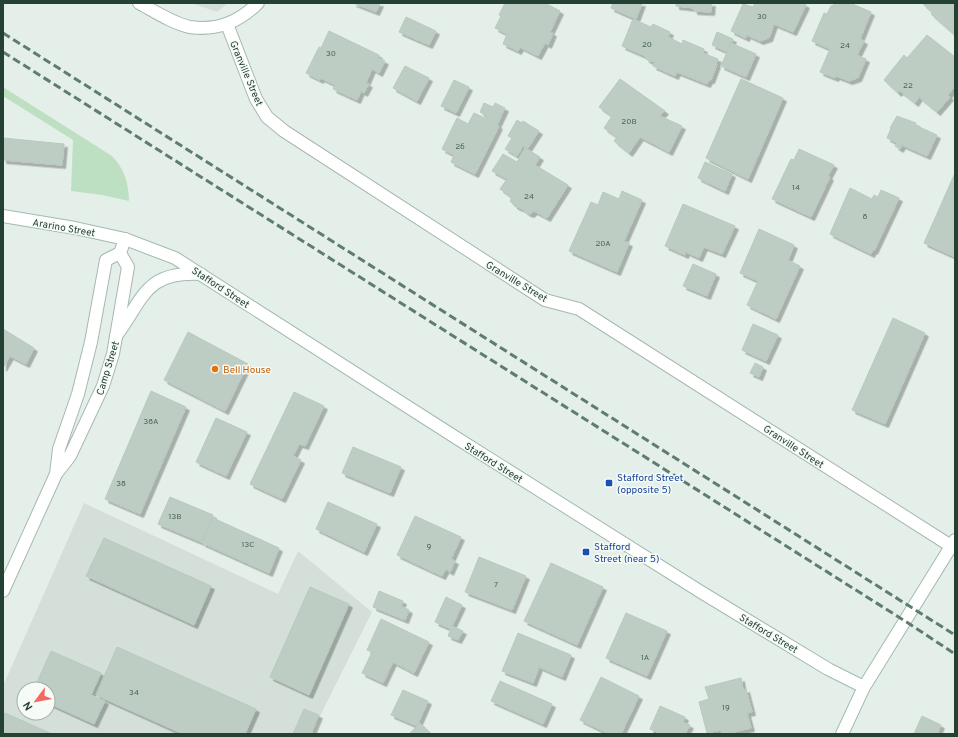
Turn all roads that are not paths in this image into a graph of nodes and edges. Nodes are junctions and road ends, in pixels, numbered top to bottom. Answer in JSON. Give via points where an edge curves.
{"nodes":[{"id":1,"x":139,"y":3,"type":"edge"},
{"id":2,"x":258,"y":3,"type":"edge"},
{"id":3,"x":227,"y":24,"type":"junction"},
{"id":4,"x":3,"y":216,"type":"edge"},
{"id":5,"x":125,"y":239,"type":"junction"},
{"id":6,"x":120,"y":253,"type":"junction"},
{"id":7,"x":202,"y":274,"type":"junction"},
{"id":8,"x":116,"y":336,"type":"junction"},
{"id":9,"x":56,"y":474,"type":"junction"},
{"id":10,"x":953,"y":543,"type":"edge"},
{"id":11,"x":3,"y":591,"type":"edge"},
{"id":12,"x":864,"y":687,"type":"junction"},
{"id":13,"x":842,"y":734,"type":"edge"}],
"edges":[{"from":1,"to":3,"type":"street","via":[[190,26],[210,27]]},
{"from":2,"to":3,"type":"street","via":[[247,14]]},
{"from":3,"to":10,"type":"street","name":"Granville Street","via":[[256,99],[284,132],[545,300],[579,309]]},
{"from":4,"to":5,"type":"street","name":"Ararino Street"},
{"from":5,"to":6,"type":"street"},
{"from":5,"to":7,"type":"street","name":"Stafford Street","via":[[175,258]]},
{"from":6,"to":8,"type":"street","name":"Camp Street","via":[[128,267]]},
{"from":6,"to":9,"type":"street","name":"Camp Street","via":[[106,260],[91,342],[78,394],[59,449]]},
{"from":7,"to":8,"type":"street","via":[[170,276],[153,284],[144,293]]},
{"from":7,"to":12,"type":"street","name":"Stafford Street","via":[[701,592],[828,669]]},
{"from":8,"to":9,"type":"street","name":"Camp Street","via":[[103,386],[70,456]]},
{"from":9,"to":11,"type":"street","name":"Camp Street"},
{"from":10,"to":12,"type":"street"},
{"from":12,"to":13,"type":"street"}]}
